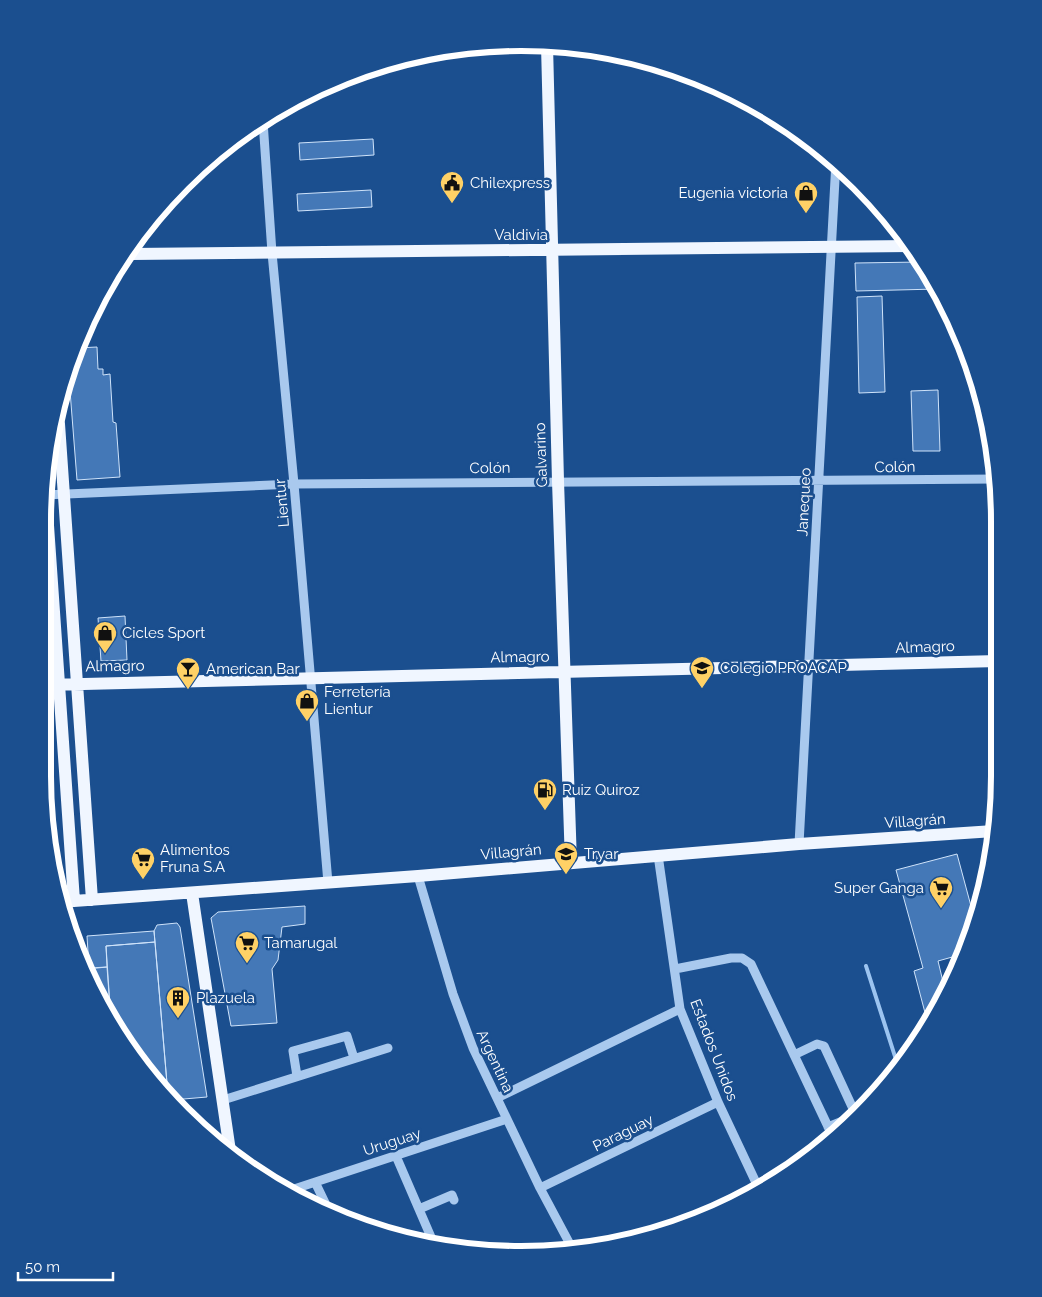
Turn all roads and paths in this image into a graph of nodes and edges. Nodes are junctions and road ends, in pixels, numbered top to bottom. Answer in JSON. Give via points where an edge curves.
{"nodes":[{"id":1,"x":547,"y":52,"type":"edge"},
{"id":2,"x":264,"y":128,"type":"edge"},
{"id":3,"x":835,"y":172,"type":"edge"},
{"id":4,"x":902,"y":246,"type":"edge"},
{"id":5,"x":831,"y":248,"type":"junction"},
{"id":6,"x":551,"y":251,"type":"junction"},
{"id":7,"x":272,"y":253,"type":"junction"},
{"id":8,"x":134,"y":254,"type":"edge"},
{"id":9,"x":60,"y":432,"type":"edge"},
{"id":10,"x":989,"y":480,"type":"edge"},
{"id":11,"x":558,"y":481,"type":"junction"},
{"id":12,"x":818,"y":482,"type":"junction"},
{"id":13,"x":294,"y":484,"type":"junction"},
{"id":14,"x":64,"y":494,"type":"junction"},
{"id":15,"x":52,"y":495,"type":"edge"},
{"id":16,"x":51,"y":571,"type":"edge"},
{"id":17,"x":991,"y":661,"type":"edge"},
{"id":18,"x":808,"y":667,"type":"junction"},
{"id":19,"x":564,"y":672,"type":"junction"},
{"id":20,"x":310,"y":677,"type":"junction"},
{"id":21,"x":78,"y":683,"type":"junction"},
{"id":22,"x":60,"y":684,"type":"junction"},
{"id":23,"x":51,"y":685,"type":"edge"},
{"id":24,"x":988,"y":831,"type":"edge"},
{"id":25,"x":799,"y":844,"type":"junction"},
{"id":26,"x":658,"y":855,"type":"junction"},
{"id":27,"x":571,"y":863,"type":"junction"},
{"id":28,"x":418,"y":876,"type":"junction"},
{"id":29,"x":328,"y":882,"type":"junction"},
{"id":30,"x":192,"y":893,"type":"junction"},
{"id":31,"x":92,"y":900,"type":"junction"},
{"id":32,"x":68,"y":901,"type":"edge"},
{"id":33,"x":74,"y":901,"type":"junction"},
{"id":34,"x":675,"y":969,"type":"junction"},
{"id":35,"x":680,"y":1009,"type":"junction"},
{"id":36,"x":388,"y":1048,"type":"dead end"},
{"id":37,"x":794,"y":1055,"type":"junction"},
{"id":38,"x":354,"y":1058,"type":"junction"},
{"id":39,"x":297,"y":1076,"type":"junction"},
{"id":40,"x":497,"y":1098,"type":"junction"},
{"id":41,"x":223,"y":1100,"type":"junction"},
{"id":42,"x":718,"y":1102,"type":"junction"},
{"id":43,"x":853,"y":1108,"type":"edge"},
{"id":44,"x":507,"y":1119,"type":"junction"},
{"id":45,"x":837,"y":1123,"type":"edge"},
{"id":46,"x":828,"y":1127,"type":"junction"},
{"id":47,"x":829,"y":1130,"type":"edge"},
{"id":48,"x":229,"y":1144,"type":"edge"},
{"id":49,"x":396,"y":1156,"type":"junction"},
{"id":50,"x":315,"y":1182,"type":"junction"},
{"id":51,"x":756,"y":1183,"type":"edge"},
{"id":52,"x":296,"y":1188,"type":"edge"},
{"id":53,"x":540,"y":1188,"type":"junction"},
{"id":54,"x":454,"y":1200,"type":"dead end"},
{"id":55,"x":325,"y":1203,"type":"edge"},
{"id":56,"x":419,"y":1209,"type":"junction"},
{"id":57,"x":431,"y":1237,"type":"edge"},
{"id":58,"x":569,"y":1243,"type":"edge"}],
"edges":[{"from":1,"to":6,"type":"main road","name":"Galvarino"},
{"from":2,"to":7,"type":"street","name":"Lientur"},
{"from":3,"to":5,"type":"street","name":"Janequeo"},
{"from":4,"to":5,"type":"main road","name":"Valdivia"},
{"from":5,"to":6,"type":"main road","name":"Valdivia"},
{"from":5,"to":12,"type":"street","name":"Janequeo"},
{"from":6,"to":7,"type":"main road","name":"Valdivia"},
{"from":6,"to":11,"type":"main road","name":"Galvarino"},
{"from":7,"to":8,"type":"main road","name":"Valdivia"},
{"from":7,"to":13,"type":"street","name":"Lientur"},
{"from":9,"to":14,"type":"main road"},
{"from":10,"to":12,"type":"street","name":"Colón"},
{"from":11,"to":12,"type":"street","name":"Colón"},
{"from":11,"to":13,"type":"street","name":"Colón"},
{"from":11,"to":19,"type":"main road","name":"Galvarino"},
{"from":12,"to":18,"type":"street","name":"Janequeo"},
{"from":13,"to":14,"type":"street","name":"Colón"},
{"from":13,"to":20,"type":"street","name":"Lientur"},
{"from":14,"to":15,"type":"street","name":"Colón"},
{"from":14,"to":21,"type":"main road"},
{"from":16,"to":22,"type":"main road"},
{"from":17,"to":18,"type":"main road","name":"Almagro"},
{"from":18,"to":19,"type":"main road","name":"Almagro"},
{"from":18,"to":25,"type":"street","name":"Janequeo"},
{"from":19,"to":20,"type":"main road","name":"Almagro"},
{"from":19,"to":27,"type":"main road","name":"Galvarino"},
{"from":20,"to":21,"type":"main road","name":"Almagro"},
{"from":20,"to":29,"type":"street","name":"Lientur"},
{"from":21,"to":22,"type":"main road","name":"Almagro"},
{"from":21,"to":31,"type":"main road"},
{"from":22,"to":23,"type":"main road","name":"Almagro"},
{"from":22,"to":33,"type":"main road"},
{"from":24,"to":25,"type":"main road","name":"Villagrán"},
{"from":25,"to":26,"type":"main road","name":"Villagrán"},
{"from":26,"to":27,"type":"main road","name":"Villagrán"},
{"from":26,"to":34,"type":"street","name":"Estados Unidos"},
{"from":27,"to":28,"type":"main road","name":"Villagrán"},
{"from":28,"to":29,"type":"main road","name":"Villagrán"},
{"from":28,"to":40,"type":"street","name":"Argentina","via":[[463,1022]]},
{"from":29,"to":30,"type":"main road","name":"Villagrán"},
{"from":30,"to":31,"type":"main road","name":"Villagrán"},
{"from":30,"to":41,"type":"main road"},
{"from":31,"to":33,"type":"main road","name":"Villagrán"},
{"from":32,"to":33,"type":"main road","name":"Villagrán"},
{"from":34,"to":35,"type":"street","name":"Estados Unidos"},
{"from":34,"to":37,"type":"street","via":[[730,958],[742,958],[751,964]]},
{"from":35,"to":40,"type":"street"},
{"from":35,"to":42,"type":"street","name":"Estados Unidos"},
{"from":36,"to":38,"type":"street"},
{"from":37,"to":43,"type":"street","via":[[817,1044],[824,1046]]},
{"from":37,"to":46,"type":"street"},
{"from":38,"to":39,"type":"street"},
{"from":38,"to":39,"type":"street","via":[[347,1036],[293,1052]]},
{"from":39,"to":41,"type":"street"},
{"from":40,"to":44,"type":"street","name":"Argentina"},
{"from":41,"to":48,"type":"main road"},
{"from":42,"to":51,"type":"street","name":"Estados Unidos"},
{"from":42,"to":53,"type":"street","name":"Paraguay"},
{"from":44,"to":49,"type":"street","name":"Uruguay"},
{"from":44,"to":53,"type":"street","name":"Argentina"},
{"from":45,"to":46,"type":"street"},
{"from":46,"to":47,"type":"street"},
{"from":49,"to":50,"type":"street","name":"Uruguay"},
{"from":49,"to":56,"type":"street"},
{"from":50,"to":52,"type":"street","name":"Uruguay"},
{"from":50,"to":55,"type":"street"},
{"from":53,"to":58,"type":"street","name":"Argentina"},
{"from":54,"to":56,"type":"street","via":[[452,1195]]},
{"from":56,"to":57,"type":"street"}]}
